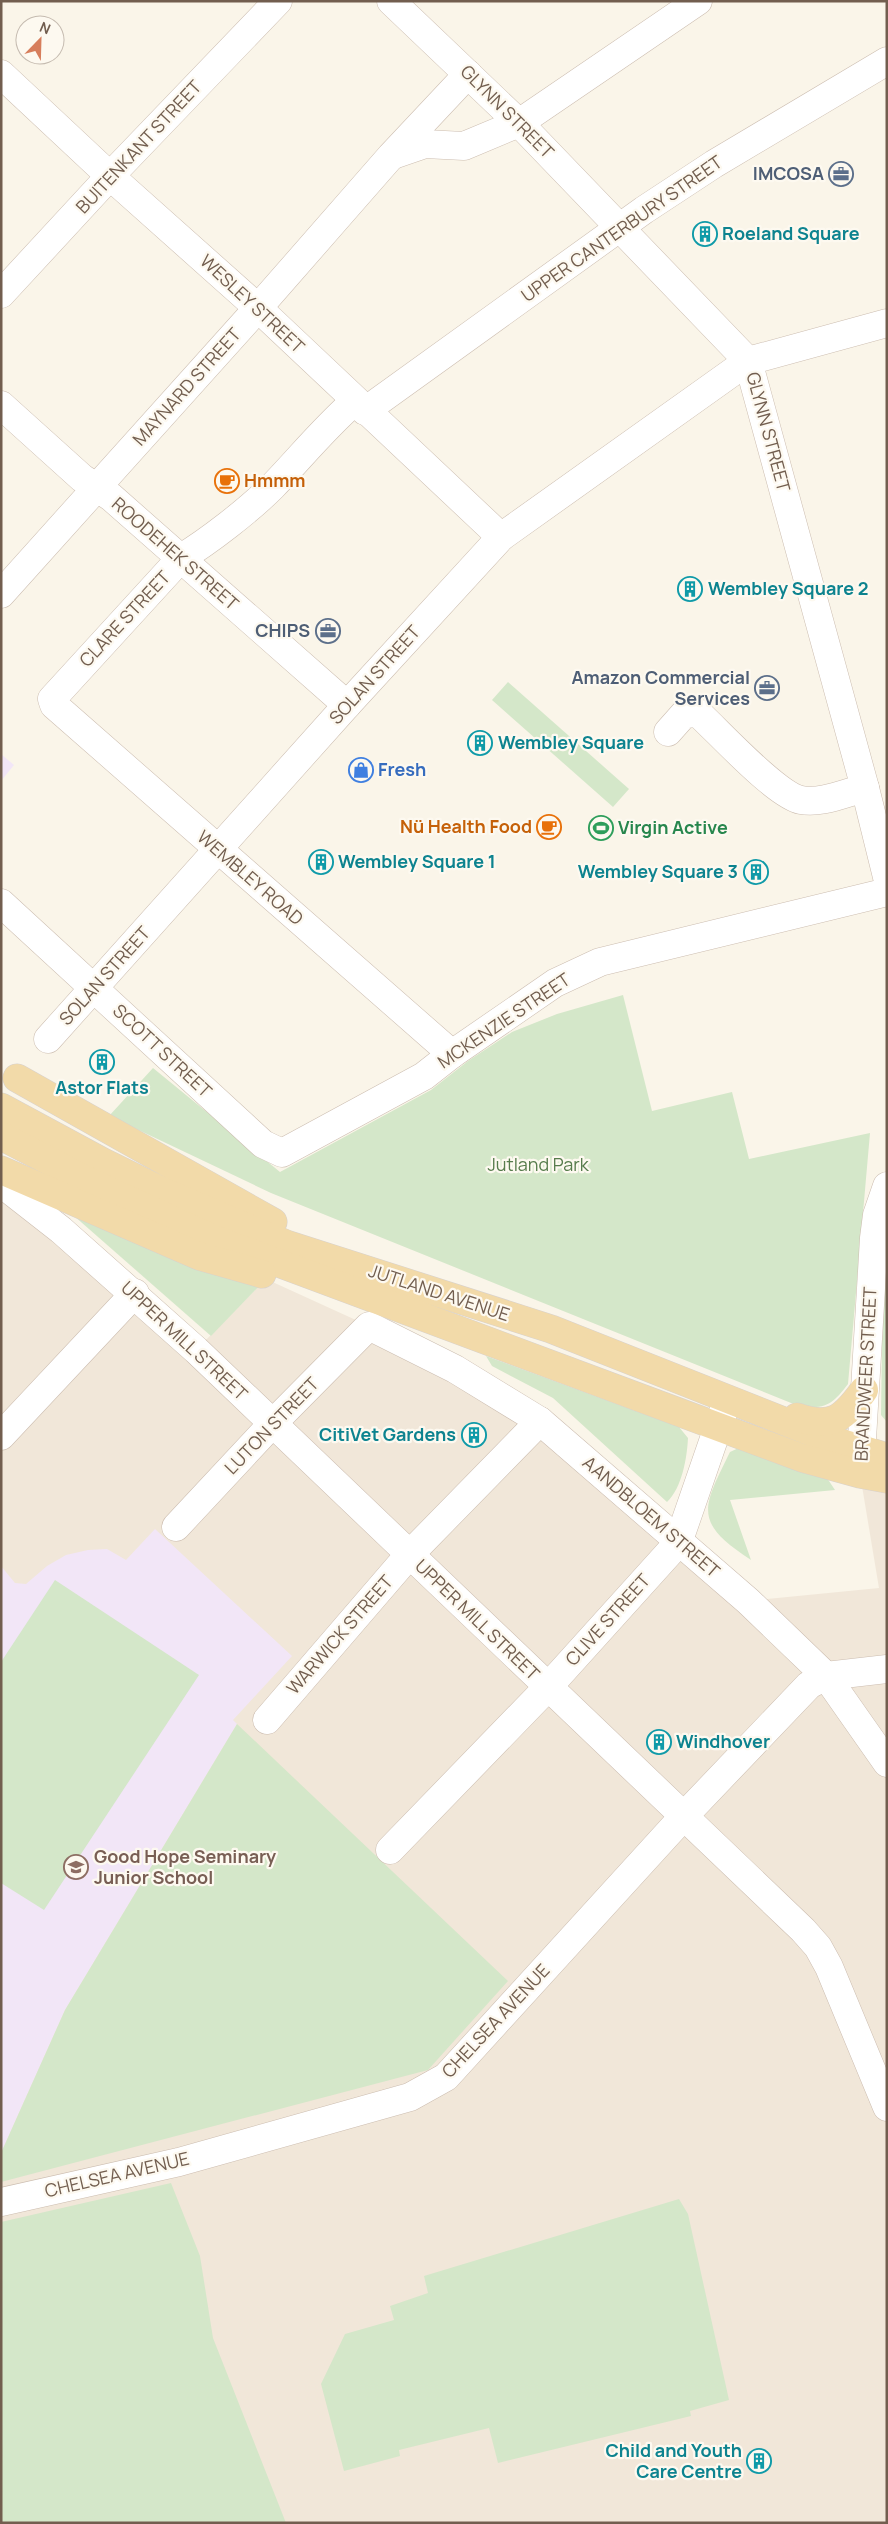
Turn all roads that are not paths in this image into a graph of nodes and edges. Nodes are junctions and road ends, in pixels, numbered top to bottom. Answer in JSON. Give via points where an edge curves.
{"nodes":[{"id":1,"x":278,"y":1,"type":"edge"},
{"id":2,"x":390,"y":1,"type":"edge"},
{"id":3,"x":698,"y":1,"type":"edge"},
{"id":4,"x":887,"y":61,"type":"edge"},
{"id":5,"x":1,"y":74,"type":"edge"},
{"id":6,"x":468,"y":74,"type":"junction"},
{"id":7,"x":519,"y":124,"type":"junction"},
{"id":8,"x":391,"y":156,"type":"junction"},
{"id":9,"x":110,"y":176,"type":"junction"},
{"id":10,"x":620,"y":227,"type":"junction"},
{"id":11,"x":1,"y":294,"type":"edge"},
{"id":12,"x":258,"y":308,"type":"junction"},
{"id":13,"x":887,"y":323,"type":"edge"},
{"id":14,"x":748,"y":361,"type":"junction"},
{"id":15,"x":1,"y":405,"type":"edge"},
{"id":16,"x":360,"y":406,"type":"junction"},
{"id":17,"x":97,"y":488,"type":"junction"},
{"id":18,"x":501,"y":537,"type":"junction"},
{"id":19,"x":181,"y":558,"type":"junction"},
{"id":20,"x":1,"y":594,"type":"edge"},
{"id":21,"x":52,"y":699,"type":"joint"},
{"id":22,"x":347,"y":705,"type":"junction"},
{"id":23,"x":668,"y":732,"type":"dead end"},
{"id":24,"x":865,"y":788,"type":"junction"},
{"id":25,"x":218,"y":850,"type":"junction"},
{"id":26,"x":887,"y":877,"type":"edge"},
{"id":27,"x":887,"y":892,"type":"edge"},
{"id":28,"x":1,"y":903,"type":"edge"},
{"id":29,"x":94,"y":988,"type":"junction"},
{"id":30,"x":48,"y":1039,"type":"dead end"},
{"id":31,"x":452,"y":1054,"type":"junction"},
{"id":32,"x":9,"y":1073,"type":"edge"},
{"id":33,"x":1,"y":1107,"type":"edge"},
{"id":34,"x":1,"y":1136,"type":"edge"},
{"id":35,"x":282,"y":1153,"type":"joint"},
{"id":36,"x":1,"y":1170,"type":"edge"},
{"id":37,"x":98,"y":1173,"type":"junction"},
{"id":38,"x":1,"y":1183,"type":"edge"},
{"id":39,"x":887,"y":1186,"type":"edge"},
{"id":40,"x":344,"y":1263,"type":"junction"},
{"id":41,"x":134,"y":1293,"type":"junction"},
{"id":42,"x":378,"y":1300,"type":"junction"},
{"id":43,"x":369,"y":1326,"type":"joint"},
{"id":44,"x":864,"y":1390,"type":"junction"},
{"id":45,"x":728,"y":1398,"type":"junction"},
{"id":46,"x":759,"y":1411,"type":"junction"},
{"id":47,"x":540,"y":1421,"type":"junction"},
{"id":48,"x":272,"y":1424,"type":"junction"},
{"id":49,"x":718,"y":1427,"type":"junction"},
{"id":50,"x":1,"y":1436,"type":"edge"},
{"id":51,"x":869,"y":1461,"type":"edge"},
{"id":52,"x":887,"y":1479,"type":"edge"},
{"id":53,"x":176,"y":1528,"type":"dead end"},
{"id":54,"x":678,"y":1543,"type":"junction"},
{"id":55,"x":409,"y":1555,"type":"junction"},
{"id":56,"x":887,"y":1669,"type":"edge"},
{"id":57,"x":826,"y":1676,"type":"junction"},
{"id":58,"x":548,"y":1688,"type":"junction"},
{"id":59,"x":267,"y":1720,"type":"dead end"},
{"id":60,"x":887,"y":1763,"type":"edge"},
{"id":61,"x":683,"y":1817,"type":"junction"},
{"id":62,"x":390,"y":1850,"type":"dead end"},
{"id":63,"x":887,"y":2107,"type":"edge"},
{"id":64,"x":1,"y":2202,"type":"edge"}],
"edges":[{"from":1,"to":9,"type":"street","name":"BUITENKANT STREET"},
{"from":2,"to":6,"type":"street","name":"GLYNN STREET"},
{"from":3,"to":7,"type":"street","name":"MAYNARD STREET"},
{"from":4,"to":10,"type":"street","name":"UPPER CANTERBURY STREET","via":[[714,164]]},
{"from":5,"to":9,"type":"street","name":"WESLEY STREET"},
{"from":6,"to":7,"type":"street","name":"GLYNN STREET"},
{"from":6,"to":8,"type":"street","name":"MAYNARD STREET"},
{"from":7,"to":8,"type":"street","name":"MAYNARD STREET","via":[[464,146],[425,144]]},
{"from":7,"to":10,"type":"street","name":"GLYNN STREET"},
{"from":8,"to":12,"type":"street","name":"MAYNARD STREET"},
{"from":9,"to":11,"type":"street","name":"BUITENKANT STREET"},
{"from":9,"to":12,"type":"street","name":"WESLEY STREET"},
{"from":10,"to":14,"type":"street","name":"GLYNN STREET"},
{"from":10,"to":16,"type":"street","name":"UPPER CANTERBURY STREET"},
{"from":12,"to":16,"type":"street","name":"WESLEY STREET"},
{"from":12,"to":17,"type":"street","name":"MAYNARD STREET"},
{"from":13,"to":14,"type":"street"},
{"from":14,"to":18,"type":"street","name":"SOLAN STREET"},
{"from":14,"to":24,"type":"street","name":"GLYNN STREET"},
{"from":15,"to":17,"type":"street","name":"ROODEHEK STREET"},
{"from":16,"to":18,"type":"street","name":"WESLEY STREET"},
{"from":16,"to":19,"type":"street","name":"CLARE STREET","via":[[332,421],[271,488]]},
{"from":17,"to":19,"type":"street","name":"ROODEHEK STREET"},
{"from":17,"to":20,"type":"street","name":"MAYNARD STREET"},
{"from":18,"to":22,"type":"street","name":"SOLAN STREET"},
{"from":19,"to":21,"type":"street","name":"CLARE STREET"},
{"from":19,"to":22,"type":"street","name":"ROODEHEK STREET"},
{"from":21,"to":25,"type":"street","name":"WEMBLEY ROAD","via":[[54,705]]},
{"from":22,"to":25,"type":"street","name":"SOLAN STREET"},
{"from":23,"to":24,"type":"street","via":[[684,714],[698,713],[786,794],[801,800],[824,799]]},
{"from":24,"to":26,"type":"street","name":"GLYNN STREET"},
{"from":25,"to":29,"type":"street","name":"SOLAN STREET"},
{"from":25,"to":31,"type":"street","name":"WEMBLEY ROAD"},
{"from":27,"to":31,"type":"street","name":"MCKENZIE STREET","via":[[600,962],[555,982]]},
{"from":28,"to":29,"type":"street","name":"SCOTT STREET"},
{"from":29,"to":30,"type":"street","name":"SOLAN STREET"},
{"from":29,"to":35,"type":"street","name":"SCOTT STREET","via":[[263,1144]]},
{"from":31,"to":35,"type":"street","name":"MCKENZIE STREET","via":[[424,1076]]},
{"from":32,"to":40,"type":"main road"},
{"from":33,"to":37,"type":"main road","name":"JUTLAND AVENUE"},
{"from":34,"to":37,"type":"main road","name":"JUTLAND AVENUE"},
{"from":36,"to":42,"type":"main road","via":[[200,1256],[304,1286]]},
{"from":37,"to":40,"type":"main road","name":"JUTLAND AVENUE","via":[[164,1192],[286,1244]]},
{"from":37,"to":42,"type":"main road","name":"JUTLAND AVENUE","via":[[214,1238]]},
{"from":38,"to":41,"type":"street","name":"UPPER MILL STREET"},
{"from":39,"to":44,"type":"street","name":"BRANDWEER STREET","via":[[877,1215],[874,1238]]},
{"from":40,"to":45,"type":"main road","name":"JUTLAND AVENUE","via":[[551,1329]]},
{"from":41,"to":48,"type":"street","name":"UPPER MILL STREET"},
{"from":41,"to":50,"type":"street"},
{"from":42,"to":49,"type":"main road","name":"JUTLAND AVENUE"},
{"from":43,"to":47,"type":"street","name":"AANDBLOEM STREET","via":[[455,1369]]},
{"from":43,"to":48,"type":"street","name":"LUTON STREET"},
{"from":44,"to":46,"type":"main road","via":[[840,1418],[828,1421],[815,1423],[773,1409]]},
{"from":44,"to":51,"type":"street","name":"BRANDWEER STREET"},
{"from":45,"to":46,"type":"main road","name":"JUTLAND AVENUE"},
{"from":45,"to":49,"type":"street","name":"CLIVE STREET"},
{"from":46,"to":51,"type":"main road","name":"JUTLAND AVENUE"},
{"from":47,"to":54,"type":"street","name":"AANDBLOEM STREET"},
{"from":47,"to":55,"type":"street","name":"WARWICK STREET"},
{"from":48,"to":53,"type":"street","name":"LUTON STREET"},
{"from":48,"to":55,"type":"street","name":"UPPER MILL STREET"},
{"from":49,"to":51,"type":"main road","name":"JUTLAND AVENUE","via":[[802,1458]]},
{"from":49,"to":54,"type":"street","name":"CLIVE STREET"},
{"from":51,"to":52,"type":"main road","name":"JUTLAND AVENUE"},
{"from":54,"to":57,"type":"street","name":"AANDBLOEM STREET","via":[[748,1601]]},
{"from":54,"to":58,"type":"street","name":"CLIVE STREET"},
{"from":55,"to":58,"type":"street","name":"UPPER MILL STREET"},
{"from":55,"to":59,"type":"street","name":"WARWICK STREET"},
{"from":56,"to":57,"type":"street"},
{"from":57,"to":60,"type":"street","name":"AANDBLOEM STREET"},
{"from":57,"to":61,"type":"street","name":"CHELSEA AVENUE","via":[[809,1685]]},
{"from":58,"to":61,"type":"street","name":"UPPER MILL STREET"},
{"from":58,"to":62,"type":"street","name":"CLIVE STREET"},
{"from":61,"to":63,"type":"street","name":"UPPER MILL STREET","via":[[818,1947]]},
{"from":61,"to":64,"type":"street","name":"CHELSEA AVENUE","via":[[446,2077],[430,2088],[410,2097],[180,2162]]}]}
